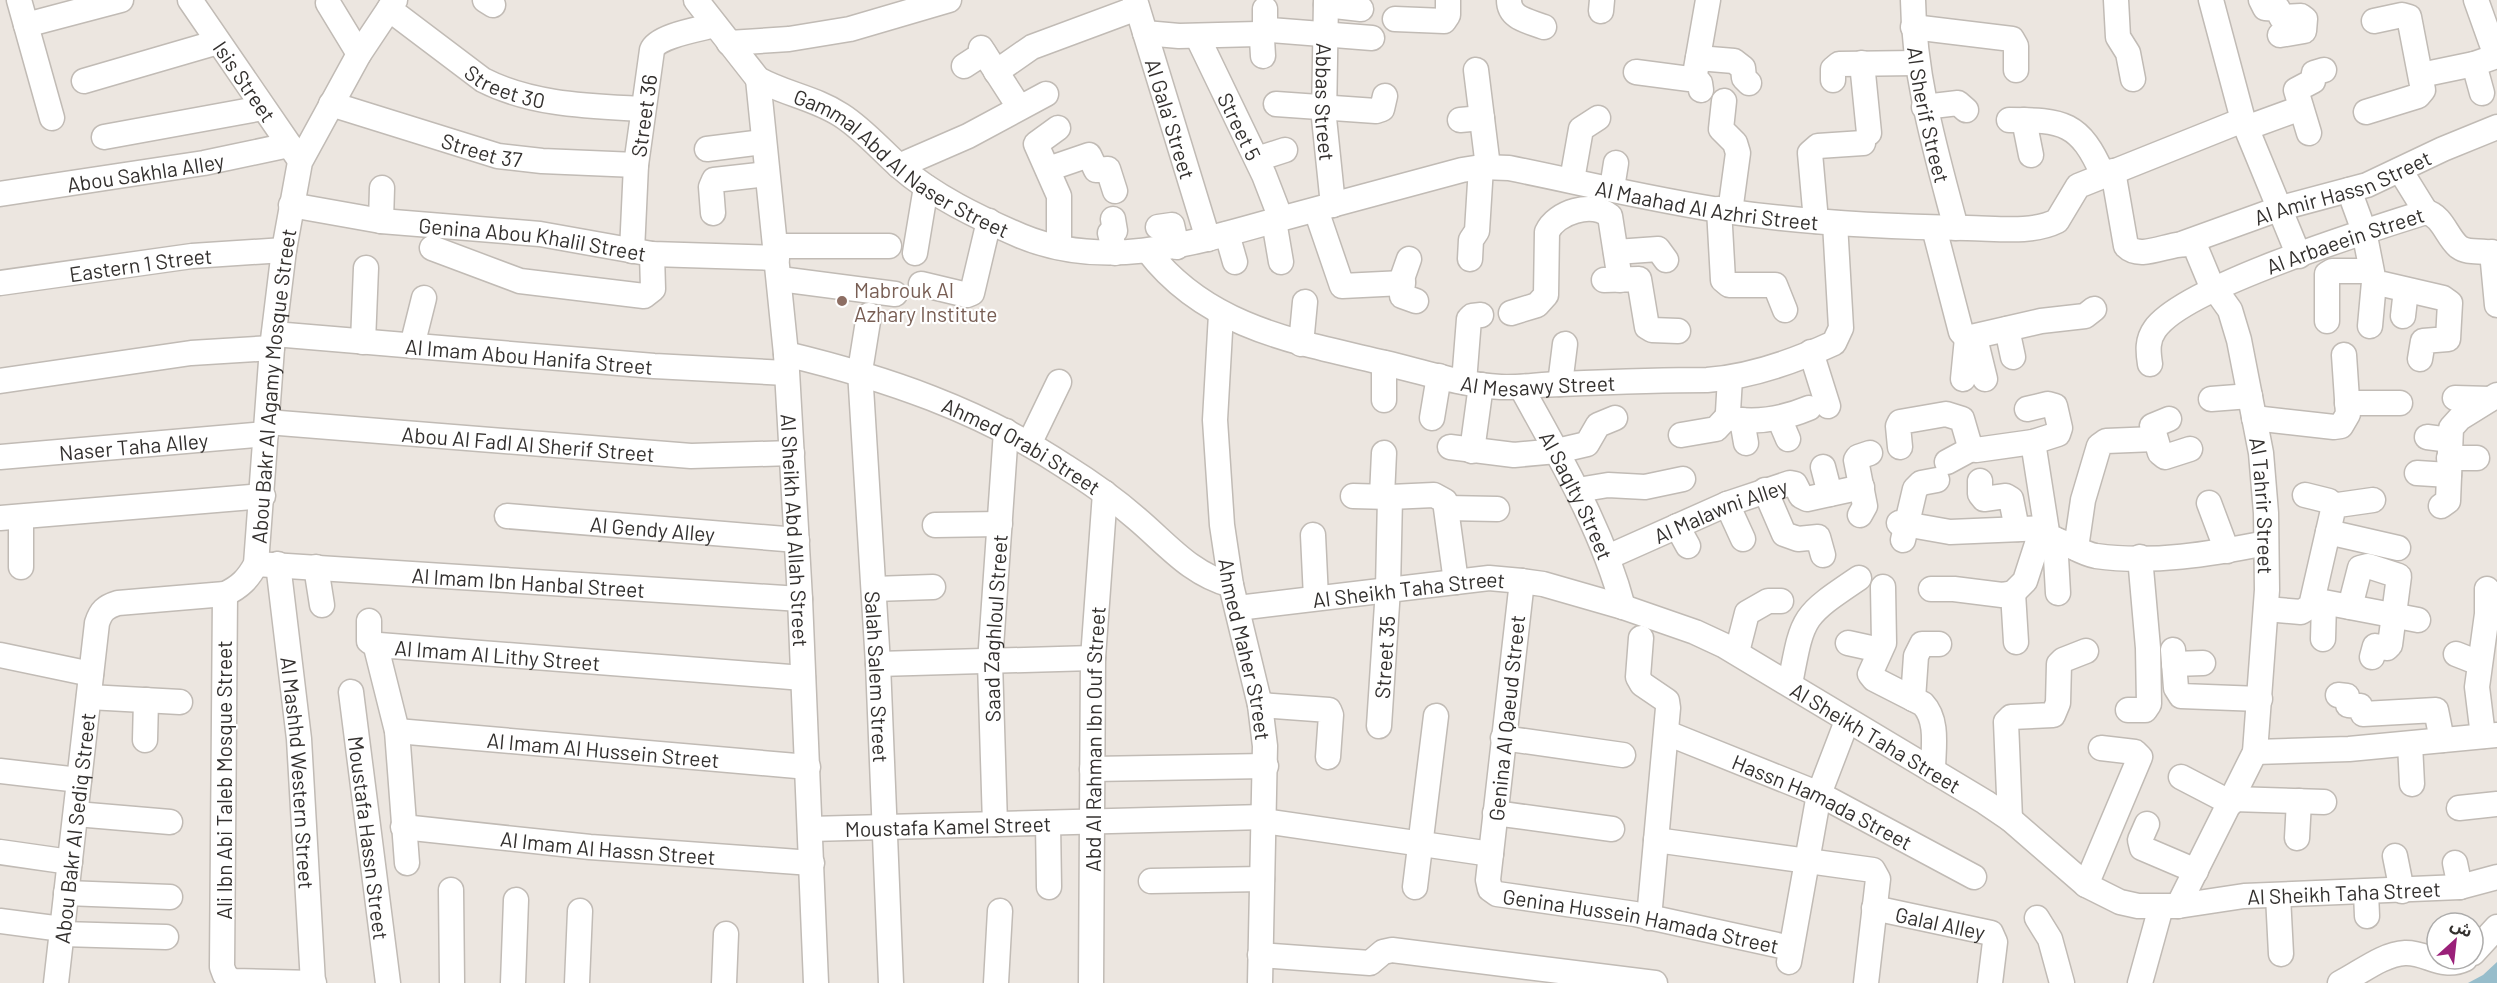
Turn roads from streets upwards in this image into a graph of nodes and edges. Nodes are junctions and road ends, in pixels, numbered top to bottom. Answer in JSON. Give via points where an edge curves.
{"nodes":[{"id":1,"x":19,"y":0,"type":"edge"},
{"id":2,"x":122,"y":0,"type":"edge"},
{"id":3,"x":190,"y":0,"type":"edge"},
{"id":4,"x":696,"y":0,"type":"edge"},
{"id":5,"x":949,"y":0,"type":"edge"},
{"id":6,"x":1448,"y":0,"type":"edge"},
{"id":7,"x":1708,"y":0,"type":"edge"},
{"id":8,"x":1913,"y":0,"type":"edge"},
{"id":9,"x":2116,"y":0,"type":"edge"},
{"id":10,"x":2211,"y":0,"type":"edge"},
{"id":11,"x":2476,"y":0,"type":"edge"},
{"id":12,"x":328,"y":3,"type":"dead end"},
{"id":13,"x":1326,"y":3,"type":"edge"},
{"id":14,"x":1136,"y":4,"type":"edge"},
{"id":15,"x":1498,"y":4,"type":"edge"},
{"id":16,"x":392,"y":5,"type":"edge"},
{"id":17,"x":2257,"y":5,"type":"edge"},
{"id":18,"x":892,"y":8,"type":"edge"},
{"id":19,"x":2298,"y":8,"type":"edge"},
{"id":20,"x":1361,"y":9,"type":"dead end"},
{"id":21,"x":1395,"y":19,"type":"dead end"},
{"id":22,"x":1253,"y":20,"type":"junction"},
{"id":23,"x":2374,"y":21,"type":"dead end"},
{"id":24,"x":26,"y":25,"type":"junction"},
{"id":25,"x":1544,"y":27,"type":"dead end"},
{"id":26,"x":1913,"y":27,"type":"junction"},
{"id":27,"x":1145,"y":33,"type":"junction"},
{"id":28,"x":722,"y":34,"type":"junction"},
{"id":29,"x":2280,"y":34,"type":"dead end"},
{"id":30,"x":1197,"y":36,"type":"junction"},
{"id":31,"x":1325,"y":36,"type":"junction"},
{"id":32,"x":1372,"y":38,"type":"dead end"},
{"id":33,"x":218,"y":42,"type":"junction"},
{"id":34,"x":359,"y":54,"type":"junction"},
{"id":35,"x":1263,"y":56,"type":"dead end"},
{"id":36,"x":987,"y":58,"type":"junction"},
{"id":37,"x":2489,"y":59,"type":"edge"},
{"id":38,"x":1862,"y":63,"type":"junction"},
{"id":39,"x":1916,"y":63,"type":"junction"},
{"id":40,"x":964,"y":66,"type":"dead end"},
{"id":41,"x":2020,"y":69,"type":"dead end"},
{"id":42,"x":1476,"y":70,"type":"dead end"},
{"id":43,"x":2324,"y":70,"type":"dead end"},
{"id":44,"x":2421,"y":75,"type":"junction"},
{"id":45,"x":1698,"y":77,"type":"junction"},
{"id":46,"x":758,"y":79,"type":"junction"},
{"id":47,"x":2133,"y":79,"type":"dead end"},
{"id":48,"x":1833,"y":80,"type":"dead end"},
{"id":49,"x":84,"y":81,"type":"dead end"},
{"id":50,"x":1650,"y":81,"type":"dead end"},
{"id":51,"x":1749,"y":83,"type":"dead end"},
{"id":52,"x":2482,"y":93,"type":"dead end"},
{"id":53,"x":1046,"y":94,"type":"dead end"},
{"id":54,"x":1385,"y":96,"type":"dead end"},
{"id":55,"x":1724,"y":101,"type":"dead end"},
{"id":56,"x":331,"y":104,"type":"junction"},
{"id":57,"x":1276,"y":105,"type":"dead end"},
{"id":58,"x":1019,"y":107,"type":"junction"},
{"id":59,"x":1924,"y":107,"type":"junction"},
{"id":60,"x":263,"y":108,"type":"junction"},
{"id":61,"x":1323,"y":108,"type":"junction"},
{"id":62,"x":2301,"y":108,"type":"junction"},
{"id":63,"x":642,"y":109,"type":"junction"},
{"id":64,"x":1965,"y":110,"type":"dead end"},
{"id":65,"x":2366,"y":112,"type":"dead end"},
{"id":66,"x":52,"y":118,"type":"dead end"},
{"id":67,"x":1598,"y":118,"type":"dead end"},
{"id":68,"x":2244,"y":124,"type":"junction"},
{"id":69,"x":2497,"y":127,"type":"edge"},
{"id":70,"x":1058,"y":128,"type":"dead end"},
{"id":71,"x":2309,"y":133,"type":"dead end"},
{"id":72,"x":104,"y":137,"type":"dead end"},
{"id":73,"x":763,"y":142,"type":"junction"},
{"id":74,"x":707,"y":149,"type":"dead end"},
{"id":75,"x":1285,"y":150,"type":"dead end"},
{"id":76,"x":294,"y":153,"type":"junction"},
{"id":77,"x":2031,"y":155,"type":"dead end"},
{"id":78,"x":1257,"y":159,"type":"junction"},
{"id":79,"x":1616,"y":163,"type":"dead end"},
{"id":80,"x":636,"y":165,"type":"junction"},
{"id":81,"x":899,"y":166,"type":"junction"},
{"id":82,"x":1485,"y":167,"type":"junction"},
{"id":83,"x":1048,"y":169,"type":"junction"},
{"id":84,"x":2400,"y":170,"type":"junction"},
{"id":85,"x":2108,"y":173,"type":"junction"},
{"id":86,"x":767,"y":174,"type":"junction"},
{"id":87,"x":1579,"y":182,"type":"junction"},
{"id":88,"x":382,"y":188,"type":"dead end"},
{"id":89,"x":926,"y":188,"type":"junction"},
{"id":90,"x":1612,"y":188,"type":"junction"},
{"id":91,"x":2349,"y":190,"type":"junction"},
{"id":92,"x":1115,"y":191,"type":"dead end"},
{"id":93,"x":0,"y":194,"type":"edge"},
{"id":94,"x":291,"y":206,"type":"junction"},
{"id":95,"x":1324,"y":207,"type":"junction"},
{"id":96,"x":2280,"y":208,"type":"junction"},
{"id":97,"x":1724,"y":210,"type":"junction"},
{"id":98,"x":1586,"y":211,"type":"junction"},
{"id":99,"x":2426,"y":212,"type":"junction"},
{"id":100,"x":713,"y":213,"type":"dead end"},
{"id":101,"x":1113,"y":219,"type":"dead end"},
{"id":102,"x":1277,"y":220,"type":"junction"},
{"id":103,"x":381,"y":221,"type":"junction"},
{"id":104,"x":989,"y":221,"type":"junction"},
{"id":105,"x":1825,"y":222,"type":"junction"},
{"id":106,"x":1158,"y":227,"type":"dead end"},
{"id":107,"x":1945,"y":228,"type":"junction"},
{"id":108,"x":2364,"y":231,"type":"junction"},
{"id":109,"x":1218,"y":236,"type":"junction"},
{"id":110,"x":2184,"y":243,"type":"junction"},
{"id":111,"x":889,"y":246,"type":"dead end"},
{"id":112,"x":1059,"y":247,"type":"junction"},
{"id":113,"x":1177,"y":247,"type":"junction"},
{"id":114,"x":432,"y":248,"type":"dead end"},
{"id":115,"x":284,"y":249,"type":"junction"},
{"id":116,"x":1148,"y":251,"type":"junction"},
{"id":117,"x":642,"y":252,"type":"junction"},
{"id":118,"x":1616,"y":252,"type":"junction"},
{"id":119,"x":915,"y":253,"type":"dead end"},
{"id":120,"x":1115,"y":253,"type":"junction"},
{"id":121,"x":2494,"y":254,"type":"edge"},
{"id":122,"x":2299,"y":256,"type":"junction"},
{"id":123,"x":1409,"y":259,"type":"dead end"},
{"id":124,"x":1470,"y":259,"type":"dead end"},
{"id":125,"x":1666,"y":260,"type":"dead end"},
{"id":126,"x":778,"y":261,"type":"junction"},
{"id":127,"x":1235,"y":262,"type":"dead end"},
{"id":128,"x":1281,"y":262,"type":"dead end"},
{"id":129,"x":366,"y":268,"type":"dead end"},
{"id":130,"x":2370,"y":282,"type":"junction"},
{"id":131,"x":0,"y":284,"type":"edge"},
{"id":132,"x":921,"y":284,"type":"dead end"},
{"id":133,"x":2215,"y":289,"type":"junction"},
{"id":134,"x":2406,"y":290,"type":"junction"},
{"id":135,"x":895,"y":294,"type":"dead end"},
{"id":136,"x":424,"y":298,"type":"dead end"},
{"id":137,"x":1305,"y":302,"type":"dead end"},
{"id":138,"x":2497,"y":305,"type":"edge"},
{"id":139,"x":2094,"y":309,"type":"dead end"},
{"id":140,"x":1785,"y":310,"type":"dead end"},
{"id":141,"x":1511,"y":313,"type":"dead end"},
{"id":142,"x":1221,"y":314,"type":"junction"},
{"id":143,"x":869,"y":315,"type":"dead end"},
{"id":144,"x":1481,"y":315,"type":"dead end"},
{"id":145,"x":2403,"y":316,"type":"dead end"},
{"id":146,"x":2327,"y":321,"type":"dead end"},
{"id":147,"x":2370,"y":326,"type":"dead end"},
{"id":148,"x":2007,"y":329,"type":"junction"},
{"id":149,"x":1678,"y":331,"type":"dead end"},
{"id":150,"x":1971,"y":338,"type":"junction"},
{"id":151,"x":273,"y":341,"type":"junction"},
{"id":152,"x":363,"y":342,"type":"junction"},
{"id":153,"x":1301,"y":344,"type":"junction"},
{"id":154,"x":1565,"y":344,"type":"dead end"},
{"id":155,"x":412,"y":346,"type":"junction"},
{"id":156,"x":1811,"y":352,"type":"junction"},
{"id":157,"x":2344,"y":355,"type":"dead end"},
{"id":158,"x":2013,"y":357,"type":"dead end"},
{"id":159,"x":2420,"y":359,"type":"dead end"},
{"id":160,"x":786,"y":363,"type":"junction"},
{"id":161,"x":1384,"y":363,"type":"junction"},
{"id":162,"x":2150,"y":364,"type":"dead end"},
{"id":163,"x":860,"y":371,"type":"junction"},
{"id":164,"x":1439,"y":376,"type":"junction"},
{"id":165,"x":1730,"y":378,"type":"junction"},
{"id":166,"x":1974,"y":379,"type":"dead end"},
{"id":167,"x":0,"y":381,"type":"edge"},
{"id":168,"x":1059,"y":382,"type":"dead end"},
{"id":169,"x":1473,"y":384,"type":"junction"},
{"id":170,"x":1560,"y":384,"type":"junction"},
{"id":171,"x":1521,"y":387,"type":"junction"},
{"id":172,"x":2493,"y":397,"type":"edge"},
{"id":173,"x":2455,"y":398,"type":"dead end"},
{"id":174,"x":2211,"y":399,"type":"dead end"},
{"id":175,"x":1384,"y":400,"type":"dead end"},
{"id":176,"x":2400,"y":403,"type":"dead end"},
{"id":177,"x":2347,"y":404,"type":"junction"},
{"id":178,"x":2252,"y":407,"type":"junction"},
{"id":179,"x":2027,"y":409,"type":"dead end"},
{"id":180,"x":1432,"y":418,"type":"dead end"},
{"id":181,"x":1615,"y":418,"type":"dead end"},
{"id":182,"x":2169,"y":419,"type":"dead end"},
{"id":183,"x":1739,"y":426,"type":"junction"},
{"id":184,"x":267,"y":428,"type":"junction"},
{"id":185,"x":1006,"y":431,"type":"junction"},
{"id":186,"x":1681,"y":435,"type":"dead end"},
{"id":187,"x":2155,"y":439,"type":"junction"},
{"id":188,"x":2033,"y":442,"type":"junction"},
{"id":189,"x":1029,"y":444,"type":"junction"},
{"id":190,"x":1973,"y":448,"type":"junction"},
{"id":191,"x":2190,"y":449,"type":"dead end"},
{"id":192,"x":1557,"y":451,"type":"junction"},
{"id":193,"x":792,"y":453,"type":"junction"},
{"id":194,"x":1384,"y":453,"type":"dead end"},
{"id":195,"x":2444,"y":453,"type":"junction"},
{"id":196,"x":0,"y":457,"type":"edge"},
{"id":197,"x":2477,"y":458,"type":"dead end"},
{"id":198,"x":1823,"y":467,"type":"dead end"},
{"id":199,"x":2417,"y":473,"type":"dead end"},
{"id":200,"x":1683,"y":478,"type":"dead end"},
{"id":201,"x":1980,"y":481,"type":"dead end"},
{"id":202,"x":1862,"y":487,"type":"junction"},
{"id":203,"x":1578,"y":490,"type":"junction"},
{"id":204,"x":1765,"y":490,"type":"junction"},
{"id":205,"x":1105,"y":494,"type":"junction"},
{"id":206,"x":1830,"y":494,"type":"junction"},
{"id":207,"x":2305,"y":495,"type":"dead end"},
{"id":208,"x":262,"y":496,"type":"junction"},
{"id":209,"x":1353,"y":496,"type":"dead end"},
{"id":210,"x":1386,"y":497,"type":"junction"},
{"id":211,"x":2373,"y":500,"type":"dead end"},
{"id":212,"x":2209,"y":503,"type":"dead end"},
{"id":213,"x":1727,"y":504,"type":"junction"},
{"id":214,"x":2441,"y":506,"type":"dead end"},
{"id":215,"x":2335,"y":507,"type":"junction"},
{"id":216,"x":1447,"y":508,"type":"junction"},
{"id":217,"x":1497,"y":509,"type":"dead end"},
{"id":218,"x":1860,"y":515,"type":"dead end"},
{"id":219,"x":507,"y":516,"type":"dead end"},
{"id":220,"x":10,"y":518,"type":"edge"},
{"id":221,"x":1000,"y":524,"type":"junction"},
{"id":222,"x":935,"y":525,"type":"dead end"},
{"id":223,"x":2017,"y":529,"type":"junction"},
{"id":224,"x":2328,"y":532,"type":"junction"},
{"id":225,"x":1313,"y":535,"type":"dead end"},
{"id":226,"x":2056,"y":538,"type":"junction"},
{"id":227,"x":1743,"y":539,"type":"dead end"},
{"id":228,"x":797,"y":540,"type":"junction"},
{"id":229,"x":2266,"y":543,"type":"junction"},
{"id":230,"x":2398,"y":548,"type":"dead end"},
{"id":231,"x":2226,"y":551,"type":"junction"},
{"id":232,"x":1822,"y":555,"type":"dead end"},
{"id":233,"x":1608,"y":557,"type":"junction"},
{"id":234,"x":2140,"y":557,"type":"junction"},
{"id":235,"x":267,"y":564,"type":"junction"},
{"id":236,"x":21,"y":567,"type":"dead end"},
{"id":237,"x":316,"y":567,"type":"junction"},
{"id":238,"x":1858,"y":578,"type":"dead end"},
{"id":239,"x":1522,"y":581,"type":"junction"},
{"id":240,"x":1456,"y":582,"type":"junction"},
{"id":241,"x":1231,"y":585,"type":"junction"},
{"id":242,"x":933,"y":587,"type":"dead end"},
{"id":243,"x":1883,"y":587,"type":"dead end"},
{"id":244,"x":2487,"y":588,"type":"dead end"},
{"id":245,"x":874,"y":589,"type":"junction"},
{"id":246,"x":1388,"y":589,"type":"junction"},
{"id":247,"x":1931,"y":589,"type":"dead end"},
{"id":248,"x":2058,"y":593,"type":"dead end"},
{"id":249,"x":225,"y":594,"type":"junction"},
{"id":250,"x":1316,"y":598,"type":"junction"},
{"id":251,"x":800,"y":599,"type":"junction"},
{"id":252,"x":1781,"y":601,"type":"dead end"},
{"id":253,"x":2318,"y":601,"type":"junction"},
{"id":254,"x":322,"y":605,"type":"dead end"},
{"id":255,"x":2020,"y":605,"type":"junction"},
{"id":256,"x":1623,"y":607,"type":"junction"},
{"id":257,"x":2350,"y":607,"type":"junction"},
{"id":258,"x":1238,"y":608,"type":"junction"},
{"id":259,"x":2266,"y":609,"type":"junction"},
{"id":260,"x":2394,"y":616,"type":"junction"},
{"id":261,"x":2418,"y":620,"type":"dead end"},
{"id":262,"x":369,"y":621,"type":"dead end"},
{"id":263,"x":1641,"y":638,"type":"dead end"},
{"id":264,"x":1936,"y":639,"type":"dead end"},
{"id":265,"x":2323,"y":639,"type":"dead end"},
{"id":266,"x":2016,"y":642,"type":"dead end"},
{"id":267,"x":1848,"y":643,"type":"dead end"},
{"id":268,"x":377,"y":646,"type":"junction"},
{"id":269,"x":1880,"y":650,"type":"junction"},
{"id":270,"x":2086,"y":651,"type":"dead end"},
{"id":271,"x":1737,"y":652,"type":"junction"},
{"id":272,"x":2456,"y":654,"type":"dead end"},
{"id":273,"x":0,"y":655,"type":"edge"},
{"id":274,"x":2372,"y":657,"type":"dead end"},
{"id":275,"x":1093,"y":658,"type":"junction"},
{"id":276,"x":990,"y":662,"type":"junction"},
{"id":277,"x":2203,"y":663,"type":"dead end"},
{"id":278,"x":2480,"y":663,"type":"junction"},
{"id":279,"x":878,"y":664,"type":"junction"},
{"id":280,"x":803,"y":678,"type":"junction"},
{"id":281,"x":1790,"y":684,"type":"junction"},
{"id":282,"x":90,"y":686,"type":"junction"},
{"id":283,"x":351,"y":692,"type":"dead end"},
{"id":284,"x":2338,"y":695,"type":"dead end"},
{"id":285,"x":2260,"y":699,"type":"junction"},
{"id":286,"x":146,"y":700,"type":"junction"},
{"id":287,"x":1924,"y":700,"type":"junction"},
{"id":288,"x":180,"y":702,"type":"dead end"},
{"id":289,"x":1260,"y":705,"type":"junction"},
{"id":290,"x":2128,"y":710,"type":"dead end"},
{"id":291,"x":1436,"y":716,"type":"dead end"},
{"id":292,"x":1847,"y":721,"type":"junction"},
{"id":293,"x":1379,"y":726,"type":"dead end"},
{"id":294,"x":398,"y":731,"type":"junction"},
{"id":295,"x":1666,"y":733,"type":"junction"},
{"id":296,"x":2490,"y":735,"type":"edge"},
{"id":297,"x":1503,"y":738,"type":"junction"},
{"id":298,"x":145,"y":740,"type":"dead end"},
{"id":299,"x":2442,"y":740,"type":"junction"},
{"id":300,"x":2410,"y":744,"type":"junction"},
{"id":301,"x":2101,"y":748,"type":"dead end"},
{"id":302,"x":2255,"y":752,"type":"junction"},
{"id":303,"x":1623,"y":755,"type":"dead end"},
{"id":304,"x":1328,"y":757,"type":"dead end"},
{"id":305,"x":1266,"y":766,"type":"junction"},
{"id":306,"x":808,"y":767,"type":"junction"},
{"id":307,"x":1092,"y":769,"type":"junction"},
{"id":308,"x":0,"y":771,"type":"edge"},
{"id":309,"x":1933,"y":771,"type":"junction"},
{"id":310,"x":2181,"y":777,"type":"dead end"},
{"id":311,"x":79,"y":780,"type":"junction"},
{"id":312,"x":2412,"y":783,"type":"dead end"},
{"id":313,"x":1819,"y":794,"type":"junction"},
{"id":314,"x":2232,"y":801,"type":"junction"},
{"id":315,"x":2299,"y":801,"type":"junction"},
{"id":316,"x":2324,"y":801,"type":"dead end"},
{"id":317,"x":2497,"y":804,"type":"edge"},
{"id":318,"x":2460,"y":808,"type":"dead end"},
{"id":319,"x":1495,"y":813,"type":"junction"},
{"id":320,"x":75,"y":814,"type":"junction"},
{"id":321,"x":1264,"y":819,"type":"junction"},
{"id":322,"x":2010,"y":819,"type":"junction"},
{"id":323,"x":170,"y":822,"type":"dead end"},
{"id":324,"x":1092,"y":822,"type":"junction"},
{"id":325,"x":1048,"y":823,"type":"junction"},
{"id":326,"x":995,"y":824,"type":"junction"},
{"id":327,"x":2147,"y":824,"type":"dead end"},
{"id":328,"x":403,"y":827,"type":"junction"},
{"id":329,"x":886,"y":828,"type":"junction"},
{"id":330,"x":810,"y":829,"type":"junction"},
{"id":331,"x":1612,"y":829,"type":"dead end"},
{"id":332,"x":2297,"y":838,"type":"dead end"},
{"id":333,"x":1656,"y":840,"type":"junction"},
{"id":334,"x":1420,"y":844,"type":"junction"},
{"id":335,"x":0,"y":852,"type":"edge"},
{"id":336,"x":1491,"y":854,"type":"junction"},
{"id":337,"x":2395,"y":856,"type":"dead end"},
{"id":338,"x":70,"y":862,"type":"junction"},
{"id":339,"x":407,"y":862,"type":"dead end"},
{"id":340,"x":1806,"y":862,"type":"junction"},
{"id":341,"x":812,"y":863,"type":"junction"},
{"id":342,"x":2455,"y":863,"type":"dead end"},
{"id":343,"x":2196,"y":871,"type":"junction"},
{"id":344,"x":1974,"y":877,"type":"dead end"},
{"id":345,"x":2497,"y":877,"type":"edge"},
{"id":346,"x":1262,"y":879,"type":"junction"},
{"id":347,"x":1151,"y":881,"type":"dead end"},
{"id":348,"x":2086,"y":885,"type":"junction"},
{"id":349,"x":1049,"y":887,"type":"dead end"},
{"id":350,"x":1415,"y":887,"type":"dead end"},
{"id":351,"x":2460,"y":887,"type":"junction"},
{"id":352,"x":451,"y":890,"type":"dead end"},
{"id":353,"x":2402,"y":891,"type":"junction"},
{"id":354,"x":2366,"y":892,"type":"junction"},
{"id":355,"x":66,"y":893,"type":"junction"},
{"id":356,"x":2278,"y":896,"type":"junction"},
{"id":357,"x":170,"y":897,"type":"dead end"},
{"id":358,"x":516,"y":900,"type":"dead end"},
{"id":359,"x":2170,"y":907,"type":"junction"},
{"id":360,"x":1874,"y":908,"type":"junction"},
{"id":361,"x":580,"y":911,"type":"dead end"},
{"id":362,"x":1000,"y":911,"type":"dead end"},
{"id":363,"x":2367,"y":916,"type":"dead end"},
{"id":364,"x":1649,"y":918,"type":"junction"},
{"id":365,"x":2037,"y":918,"type":"dead end"},
{"id":366,"x":0,"y":921,"type":"edge"},
{"id":367,"x":2497,"y":927,"type":"edge"},
{"id":368,"x":62,"y":931,"type":"junction"},
{"id":369,"x":726,"y":934,"type":"dead end"},
{"id":370,"x":166,"y":936,"type":"dead end"},
{"id":371,"x":2485,"y":940,"type":"edge"},
{"id":372,"x":2281,"y":954,"type":"dead end"},
{"id":373,"x":1260,"y":955,"type":"junction"},
{"id":374,"x":2425,"y":957,"type":"edge"},
{"id":375,"x":1644,"y":982,"type":"edge"},
{"id":376,"x":56,"y":983,"type":"edge"},
{"id":377,"x":314,"y":983,"type":"edge"},
{"id":378,"x":388,"y":983,"type":"edge"},
{"id":379,"x":452,"y":983,"type":"edge"},
{"id":380,"x":513,"y":983,"type":"edge"},
{"id":381,"x":577,"y":983,"type":"edge"},
{"id":382,"x":724,"y":983,"type":"edge"},
{"id":383,"x":816,"y":983,"type":"edge"},
{"id":384,"x":891,"y":983,"type":"edge"},
{"id":385,"x":996,"y":983,"type":"edge"},
{"id":386,"x":1091,"y":983,"type":"edge"},
{"id":387,"x":1260,"y":983,"type":"edge"},
{"id":388,"x":1866,"y":983,"type":"edge"},
{"id":389,"x":1990,"y":983,"type":"edge"},
{"id":390,"x":2062,"y":983,"type":"edge"},
{"id":391,"x":2140,"y":983,"type":"edge"},
{"id":392,"x":2340,"y":983,"type":"edge"}],
"edges":[{"from":1,"to":24,"type":"street"},
{"from":2,"to":24,"type":"street"},
{"from":3,"to":33,"type":"street","name":"Isis Street"},
{"from":4,"to":28,"type":"street","name":"Gammal Abd Al Naser Street"},
{"from":5,"to":18,"type":"street"},
{"from":6,"to":21,"type":"street","via":[[1444,21]]},
{"from":7,"to":45,"type":"street"},
{"from":8,"to":26,"type":"street","name":"Al Sherif Street"},
{"from":9,"to":47,"type":"street","via":[[2118,37],[2128,53]]},
{"from":10,"to":68,"type":"street"},
{"from":11,"to":37,"type":"street"},
{"from":12,"to":34,"type":"street"},
{"from":13,"to":20,"type":"street"},
{"from":13,"to":31,"type":"street","name":"Abbas Street"},
{"from":14,"to":27,"type":"street","name":"Al Gala' Street"},
{"from":14,"to":36,"type":"street","via":[[1032,47]]},
{"from":15,"to":25,"type":"street"},
{"from":16,"to":34,"type":"street","name":"Abou Bakr Al Agamy Mosque Street"},
{"from":16,"to":63,"type":"street","name":"Street 30","via":[[483,80],[497,87],[549,101]]},
{"from":17,"to":19,"type":"street","via":[[2276,8],[2282,18]]},
{"from":18,"to":28,"type":"street","via":[[850,29],[789,39]]},
{"from":19,"to":29,"type":"street","via":[[2306,30]]},
{"from":22,"to":30,"type":"street"},
{"from":22,"to":31,"type":"street","via":[[1270,30]]},
{"from":22,"to":35,"type":"street"},
{"from":23,"to":44,"type":"street","via":[[2409,17]]},
{"from":24,"to":66,"type":"street"},
{"from":26,"to":39,"type":"street","name":"Al Sherif Street"},
{"from":26,"to":41,"type":"street","via":[[2012,39]]},
{"from":27,"to":30,"type":"street"},
{"from":27,"to":109,"type":"street","name":"Al Gala' Street"},
{"from":28,"to":46,"type":"street","name":"Gammal Abd Al Naser Street"},
{"from":28,"to":63,"type":"street","name":"Street 36","via":[[662,40],[654,45]]},
{"from":30,"to":78,"type":"street","name":"Street 5"},
{"from":31,"to":32,"type":"street"},
{"from":31,"to":61,"type":"street","name":"Abbas Street"},
{"from":33,"to":49,"type":"street"},
{"from":33,"to":60,"type":"street","name":"Isis Street"},
{"from":34,"to":56,"type":"street","name":"Abou Bakr Al Agamy Mosque Street"},
{"from":36,"to":40,"type":"street"},
{"from":36,"to":58,"type":"street"},
{"from":37,"to":44,"type":"street"},
{"from":37,"to":52,"type":"street"},
{"from":38,"to":39,"type":"street"},
{"from":38,"to":48,"type":"street","via":[[1836,64]]},
{"from":38,"to":105,"type":"street","name":"Al Mesawy Street","via":[[1866,138],[1818,146],[1810,153]]},
{"from":39,"to":59,"type":"street","name":"Al Sherif Street"},
{"from":42,"to":82,"type":"street","via":[[1471,119]]},
{"from":43,"to":62,"type":"street","via":[[2314,74],[2312,82],[2297,88]]},
{"from":44,"to":65,"type":"street","via":[[2423,90],[2418,96]]},
{"from":45,"to":50,"type":"street"},
{"from":45,"to":51,"type":"street","via":[[1738,62]]},
{"from":46,"to":73,"type":"street","name":"Al Sheikh Abd Allah Street"},
{"from":46,"to":81,"type":"street","name":"Gammal Abd Al Naser Street","via":[[771,87],[808,97],[842,115]]},
{"from":53,"to":58,"type":"street"},
{"from":54,"to":61,"type":"street","via":[[1382,109],[1376,111]]},
{"from":55,"to":97,"type":"street","via":[[1721,129],[1735,143],[1738,153]]},
{"from":56,"to":76,"type":"street","name":"Abou Bakr Al Agamy Mosque Street"},
{"from":56,"to":80,"type":"street","name":"Street 37","via":[[498,156]]},
{"from":57,"to":61,"type":"street"},
{"from":58,"to":81,"type":"street","via":[[970,147]]},
{"from":59,"to":64,"type":"street","via":[[1958,104]]},
{"from":59,"to":107,"type":"street","name":"Al Sherif Street"},
{"from":60,"to":72,"type":"street"},
{"from":60,"to":76,"type":"street","name":"Isis Street"},
{"from":61,"to":95,"type":"street","name":"Abbas Street"},
{"from":62,"to":68,"type":"street","name":"Al Maahad Al Azhri Street"},
{"from":62,"to":71,"type":"street"},
{"from":63,"to":80,"type":"street","name":"Street 36"},
{"from":67,"to":87,"type":"street","via":[[1581,129]]},
{"from":68,"to":85,"type":"street","name":"Al Maahad Al Azhri Street"},
{"from":68,"to":96,"type":"street"},
{"from":69,"to":84,"type":"street","name":"Al Amir Hassn Street"},
{"from":70,"to":83,"type":"street","via":[[1036,144]]},
{"from":73,"to":74,"type":"street"},
{"from":73,"to":86,"type":"street","name":"Al Sheikh Abd Allah Street"},
{"from":75,"to":78,"type":"street"},
{"from":76,"to":93,"type":"street","name":"Abou Sakhla Alley"},
{"from":76,"to":94,"type":"street","name":"Abou Bakr Al Agamy Mosque Street"},
{"from":77,"to":85,"type":"street","via":[[2017,120],[2057,123],[2071,129]]},
{"from":78,"to":102,"type":"street","name":"Street 5"},
{"from":79,"to":90,"type":"street"},
{"from":80,"to":117,"type":"street","name":"Street 36"},
{"from":81,"to":89,"type":"street","name":"Gammal Abd Al Naser Street"},
{"from":82,"to":87,"type":"street","name":"Al Maahad Al Azhri Street"},
{"from":82,"to":95,"type":"street","name":"Al Maahad Al Azhri Street"},
{"from":82,"to":124,"type":"street"},
{"from":83,"to":92,"type":"street","via":[[1089,155],[1096,170],[1109,171]]},
{"from":83,"to":112,"type":"street","via":[[1059,196]]},
{"from":84,"to":91,"type":"street","name":"Al Amir Hassn Street"},
{"from":84,"to":99,"type":"street"},
{"from":85,"to":107,"type":"street","name":"Al Maahad Al Azhri Street","via":[[2078,186],[2057,221],[2048,226]]},
{"from":85,"to":110,"type":"street","via":[[2126,246],[2134,250]]},
{"from":86,"to":100,"type":"street","via":[[714,180]]},
{"from":86,"to":126,"type":"street","name":"Al Sheikh Abd Allah Street"},
{"from":87,"to":90,"type":"street","name":"Al Maahad Al Azhri Street"},
{"from":87,"to":98,"type":"street"},
{"from":88,"to":103,"type":"street"},
{"from":89,"to":104,"type":"street","name":"Gammal Abd Al Naser Street"},
{"from":89,"to":119,"type":"street"},
{"from":90,"to":97,"type":"street","name":"Al Maahad Al Azhri Street"},
{"from":91,"to":96,"type":"street","name":"Al Amir Hassn Street"},
{"from":91,"to":108,"type":"street"},
{"from":94,"to":103,"type":"street","name":"Genina Abou Khalil Street"},
{"from":94,"to":115,"type":"street","name":"Abou Bakr Al Agamy Mosque Street"},
{"from":95,"to":102,"type":"street","name":"Al Maahad Al Azhri Street"},
{"from":95,"to":123,"type":"street","name":"Abbas Street","via":[[1342,286],[1409,292]]},
{"from":96,"to":110,"type":"street","name":"Al Amir Hassn Street"},
{"from":96,"to":122,"type":"street"},
{"from":97,"to":105,"type":"street","name":"Al Maahad Al Azhri Street"},
{"from":97,"to":140,"type":"street","via":[[1723,280],[1729,285],[1775,285]]},
{"from":98,"to":118,"type":"street","via":[[1610,216]]},
{"from":98,"to":141,"type":"street","via":[[1569,211],[1551,224],[1546,237],[1546,296],[1537,305]]},
{"from":99,"to":108,"type":"street","name":"Al Arbaeein Street"},
{"from":99,"to":121,"type":"street","name":"Al Arbaeein Street","via":[[2435,216],[2457,246]]},
{"from":101,"to":120,"type":"street","via":[[1115,231],[1110,233]]},
{"from":102,"to":109,"type":"street","name":"Al Maahad Al Azhri Street"},
{"from":102,"to":128,"type":"street","name":"Street 5"},
{"from":103,"to":117,"type":"street","name":"Genina Abou Khalil Street","via":[[490,228]]},
{"from":104,"to":112,"type":"street","name":"Gammal Abd Al Naser Street","via":[[1023,237]]},
{"from":104,"to":132,"type":"street","via":[[972,293]]},
{"from":105,"to":107,"type":"street","name":"Al Maahad Al Azhri Street"},
{"from":105,"to":156,"type":"street","name":"Al Mesawy Street","via":[[1841,328],[1834,344]]},
{"from":106,"to":113,"type":"street","via":[[1172,225]]},
{"from":107,"to":150,"type":"street","name":"Al Sherif Street","via":[[1961,332]]},
{"from":108,"to":122,"type":"street","name":"Al Arbaeein Street"},
{"from":108,"to":130,"type":"street"},
{"from":109,"to":113,"type":"street","name":"Al Maahad Al Azhri Street"},
{"from":109,"to":127,"type":"street","name":"Al Gala' Street"},
{"from":110,"to":133,"type":"street","name":"Al Tahrir Street","via":[[2199,251]]},
{"from":111,"to":126,"type":"street"},
{"from":112,"to":120,"type":"street","name":"Gammal Abd Al Naser Street"},
{"from":113,"to":116,"type":"street","name":"Al Maahad Al Azhri Street"},
{"from":114,"to":117,"type":"street","name":"Street 36","via":[[520,281],[645,296],[653,289]]},
{"from":115,"to":131,"type":"street","name":"Eastern 1 Street","via":[[192,256]]},
{"from":115,"to":151,"type":"street","name":"Abou Bakr Al Agamy Mosque Street"},
{"from":116,"to":120,"type":"street","name":"Gammal Abd Al Naser Street"},
{"from":116,"to":142,"type":"street","name":"Al Mesawy Street","via":[[1175,281]]},
{"from":117,"to":126,"type":"street","name":"Genina Abou Khalil Street"},
{"from":118,"to":125,"type":"street","via":[[1658,249]]},
{"from":118,"to":149,"type":"street","via":[[1612,280],[1641,281],[1647,327]]},
{"from":121,"to":138,"type":"street"},
{"from":122,"to":133,"type":"street","name":"Al Arbaeein Street"},
{"from":126,"to":135,"type":"street"},
{"from":126,"to":160,"type":"street","name":"Al Sheikh Abd Allah Street"},
{"from":129,"to":152,"type":"street"},
{"from":130,"to":134,"type":"street"},
{"from":130,"to":146,"type":"street","via":[[2332,271],[2327,274]]},
{"from":130,"to":147,"type":"street"},
{"from":133,"to":162,"type":"street","name":"Al Arbaeein Street","via":[[2156,327],[2148,351]]},
{"from":133,"to":178,"type":"street","name":"Al Tahrir Street","via":[[2247,338]]},
{"from":134,"to":145,"type":"street"},
{"from":134,"to":159,"type":"street","via":[[2443,298],[2452,307],[2448,339],[2423,341]]},
{"from":136,"to":155,"type":"street"},
{"from":137,"to":153,"type":"street"},
{"from":139,"to":148,"type":"street","via":[[2085,316]]},
{"from":142,"to":153,"type":"street","name":"Al Mesawy Street"},
{"from":142,"to":241,"type":"street","name":"Ahmed Maher Street","via":[[1215,420],[1217,473]]},
{"from":143,"to":163,"type":"street","name":"Salah Salem Street"},
{"from":144,"to":169,"type":"street","via":[[1469,319]]},
{"from":148,"to":150,"type":"street"},
{"from":148,"to":158,"type":"street"},
{"from":150,"to":166,"type":"street","name":"Al Sherif Street"},
{"from":151,"to":152,"type":"street","name":"Al Imam Abou Hanifa Street"},
{"from":151,"to":167,"type":"street"},
{"from":151,"to":184,"type":"street","name":"Abou Bakr Al Agamy Mosque Street"},
{"from":152,"to":155,"type":"street","name":"Al Imam Abou Hanifa Street"},
{"from":153,"to":161,"type":"street","name":"Al Mesawy Street"},
{"from":154,"to":170,"type":"street"},
{"from":155,"to":160,"type":"street","name":"Al Imam Abou Hanifa Street","via":[[654,366]]},
{"from":156,"to":165,"type":"street","name":"Al Mesawy Street"},
{"from":156,"to":183,"type":"street","via":[[1819,407],[1784,428]]},
{"from":157,"to":177,"type":"street"},
{"from":160,"to":163,"type":"street","name":"Ahmed Orabi Street"},
{"from":160,"to":193,"type":"street","name":"Al Sheikh Abd Allah Street"},
{"from":161,"to":164,"type":"street","name":"Al Mesawy Street"},
{"from":161,"to":175,"type":"street"},
{"from":163,"to":185,"type":"street","name":"Ahmed Orabi Street","via":[[939,400]]},
{"from":163,"to":245,"type":"street","name":"Salah Salem Street"},
{"from":164,"to":169,"type":"street","name":"Al Mesawy Street"},
{"from":164,"to":180,"type":"street"},
{"from":165,"to":170,"type":"street","name":"Al Mesawy Street"},
{"from":165,"to":183,"type":"street"},
{"from":168,"to":189,"type":"street"},
{"from":169,"to":171,"type":"street","name":"Al Mesawy Street"},
{"from":169,"to":192,"type":"street","via":[[1461,449],[1514,455]]},
{"from":170,"to":171,"type":"street","name":"Al Mesawy Street"},
{"from":171,"to":192,"type":"street","name":"Al Saqlty Street"},
{"from":172,"to":173,"type":"street"},
{"from":172,"to":195,"type":"street","via":[[2454,422]]},
{"from":174,"to":178,"type":"street"},
{"from":176,"to":177,"type":"street"},
{"from":177,"to":178,"type":"street","via":[[2346,421],[2334,427]]},
{"from":178,"to":229,"type":"street","name":"Al Tahrir Street","via":[[2264,483]]},
{"from":179,"to":188,"type":"street","via":[[2052,405],[2060,428],[2056,436]]},
{"from":181,"to":192,"type":"street","via":[[1598,425],[1587,444]]},
{"from":182,"to":187,"type":"street","via":[[2152,426]]},
{"from":183,"to":186,"type":"street"},
{"from":184,"to":193,"type":"street","name":"Abou Al Fadl Al Sherif Street","via":[[683,455]]},
{"from":184,"to":196,"type":"street","name":"Naser Taha Alley"},
{"from":184,"to":208,"type":"street","name":"Abou Bakr Al Agamy Mosque Street"},
{"from":185,"to":189,"type":"street","name":"Ahmed Orabi Street"},
{"from":185,"to":221,"type":"street","name":"Saad Zaghloul Street"},
{"from":187,"to":191,"type":"street","via":[[2165,457]]},
{"from":187,"to":226,"type":"street","via":[[2106,441],[2099,446],[2083,500]]},
{"from":188,"to":190,"type":"street"},
{"from":188,"to":226,"type":"street"},
{"from":189,"to":205,"type":"street","name":"Ahmed Orabi Street"},
{"from":190,"to":202,"type":"street","via":[[1958,415],[1903,420],[1887,441],[1856,460]]},
{"from":190,"to":223,"type":"street","via":[[1915,489],[1903,528],[1950,532]]},
{"from":192,"to":203,"type":"street","name":"Al Saqlty Street"},
{"from":193,"to":228,"type":"street","name":"Al Sheikh Abd Allah Street"},
{"from":194,"to":210,"type":"street","name":"Street 35"},
{"from":195,"to":197,"type":"street"},
{"from":195,"to":199,"type":"street"},
{"from":195,"to":214,"type":"street","via":[[2448,501]]},
{"from":198,"to":206,"type":"street"},
{"from":200,"to":203,"type":"street","via":[[1612,496]]},
{"from":201,"to":223,"type":"street","via":[[1984,499],[2011,499]]},
{"from":202,"to":206,"type":"street","name":"Al Malawni Alley"},
{"from":202,"to":218,"type":"street","via":[[1865,506]]},
{"from":203,"to":233,"type":"street","name":"Al Saqlty Street"},
{"from":204,"to":206,"type":"street","name":"Al Malawni Alley","via":[[1793,483],[1807,499]]},
{"from":204,"to":213,"type":"street","name":"Al Malawni Alley"},
{"from":204,"to":232,"type":"street","via":[[1784,534],[1798,539],[1818,537]]},
{"from":205,"to":241,"type":"street","name":"Ahmed Orabi Street","via":[[1197,572]]},
{"from":205,"to":275,"type":"street","name":"Abd Al Rahman Ibn Ouf Street"},
{"from":207,"to":215,"type":"street","via":[[2329,501]]},
{"from":208,"to":220,"type":"street"},
{"from":208,"to":235,"type":"street","name":"Abou Bakr Al Agamy Mosque Street"},
{"from":209,"to":210,"type":"street"},
{"from":210,"to":216,"type":"street","via":[[1438,496]]},
{"from":210,"to":246,"type":"street","name":"Street 35"},
{"from":211,"to":215,"type":"street"},
{"from":212,"to":231,"type":"street"},
{"from":213,"to":227,"type":"street"},
{"from":213,"to":233,"type":"street","name":"Al Malawni Alley","via":[[1683,536]]},
{"from":215,"to":224,"type":"street"},
{"from":216,"to":217,"type":"street"},
{"from":216,"to":240,"type":"street"},
{"from":219,"to":228,"type":"street","name":"Al Gendy Alley"},
{"from":220,"to":236,"type":"street"},
{"from":221,"to":222,"type":"street"},
{"from":221,"to":276,"type":"street","name":"Saad Zaghloul Street"},
{"from":223,"to":226,"type":"street"},
{"from":224,"to":230,"type":"street"},
{"from":224,"to":253,"type":"street"},
{"from":225,"to":250,"type":"street"},
{"from":226,"to":234,"type":"street","via":[[2100,556]]},
{"from":226,"to":248,"type":"street"},
{"from":226,"to":255,"type":"street","via":[[2037,544]]},
{"from":228,"to":251,"type":"street","name":"Al Sheikh Abd Allah Street"},
{"from":229,"to":231,"type":"street"},
{"from":229,"to":259,"type":"street","name":"Al Tahrir Street"},
{"from":231,"to":234,"type":"street"},
{"from":233,"to":256,"type":"street","name":"Al Saqlty Street"},
{"from":234,"to":290,"type":"street","via":[[2149,704],[2142,711]]},
{"from":235,"to":237,"type":"street","name":"Al Imam Ibn Hanbal Street"},
{"from":235,"to":249,"type":"street","name":"Abou Bakr Al Agamy Mosque Street"},
{"from":235,"to":377,"type":"street","name":"Al Mashhd Western Street","via":[[299,739]]},
{"from":237,"to":251,"type":"street","name":"Al Imam Ibn Hanbal Street"},
{"from":237,"to":254,"type":"street"},
{"from":238,"to":281,"type":"street","via":[[1806,619]]},
{"from":239,"to":240,"type":"street","name":"Al Sheikh Taha Street","via":[[1489,578]]},
{"from":239,"to":256,"type":"street","name":"Al Sheikh Taha Street"},
{"from":239,"to":297,"type":"street","name":"Genina Al Qaeud Street"},
{"from":240,"to":246,"type":"street","name":"Al Sheikh Taha Street"},
{"from":241,"to":258,"type":"street","name":"Ahmed Maher Street"},
{"from":242,"to":245,"type":"street"},
{"from":243,"to":269,"type":"street","via":[[1885,639]]},
{"from":244,"to":278,"type":"street"},
{"from":245,"to":279,"type":"street","name":"Salah Salem Street"},
{"from":246,"to":250,"type":"street","name":"Al Sheikh Taha Street"},
{"from":246,"to":293,"type":"street","name":"Street 35"},
{"from":247,"to":255,"type":"street"},
{"from":249,"to":282,"type":"street","via":[[108,606],[97,623]]},
{"from":249,"to":377,"type":"street","name":"Ali Ibn Abi Taleb Mosque Street","via":[[222,967],[232,981]]},
{"from":250,"to":258,"type":"street","name":"Al Sheikh Taha Street"},
{"from":251,"to":280,"type":"street","name":"Al Sheikh Abd Allah Street"},
{"from":252,"to":271,"type":"street","via":[[1736,611]]},
{"from":253,"to":257,"type":"street"},
{"from":253,"to":259,"type":"street","via":[[2301,612]]},
{"from":253,"to":265,"type":"street"},
{"from":255,"to":266,"type":"street"},
{"from":256,"to":271,"type":"street","name":"Al Sheikh Taha Street","via":[[1695,632]]},
{"from":257,"to":260,"type":"street"},
{"from":257,"to":260,"type":"street","via":[[2358,572],[2364,565],[2399,576]]},
{"from":258,"to":289,"type":"street","name":"Ahmed Maher Street"},
{"from":259,"to":285,"type":"street","name":"Al Tahrir Street"},
{"from":260,"to":261,"type":"street"},
{"from":260,"to":274,"type":"street","via":[[2389,647],[2375,646]]},
{"from":262,"to":268,"type":"street","via":[[369,641]]},
{"from":263,"to":295,"type":"street","via":[[1638,677],[1667,701]]},
{"from":264,"to":287,"type":"street","via":[[1922,644],[1917,651]]},
{"from":267,"to":269,"type":"street"},
{"from":268,"to":280,"type":"street","name":"Al Imam Al Lithy Street"},
{"from":268,"to":294,"type":"street","name":"Al Imam Al Lithy Street"},
{"from":269,"to":287,"type":"street","via":[[1870,670],[1872,677]]},
{"from":270,"to":322,"type":"street","via":[[2059,664],[2058,703],[2053,714],[2015,716],[2006,722]]},
{"from":271,"to":281,"type":"street","name":"Al Sheikh Taha Street"},
{"from":272,"to":278,"type":"street"},
{"from":273,"to":282,"type":"street"},
{"from":275,"to":276,"type":"street"},
{"from":275,"to":307,"type":"street","name":"Abd Al Rahman Ibn Ouf Street"},
{"from":276,"to":279,"type":"street"},
{"from":276,"to":326,"type":"street","name":"Saad Zaghloul Street"},
{"from":277,"to":285,"type":"street","via":[[2174,657],[2176,688],[2181,696]]},
{"from":278,"to":296,"type":"street","via":[[2478,712]]},
{"from":279,"to":329,"type":"street","name":"Salah Salem Street"},
{"from":280,"to":306,"type":"street","name":"Al Sheikh Abd Allah Street"},
{"from":281,"to":292,"type":"street","name":"Al Sheikh Taha Street"},
{"from":282,"to":286,"type":"street"},
{"from":282,"to":311,"type":"street","name":"Abou Bakr Al Sediq Street"},
{"from":283,"to":378,"type":"street","name":"Moustafa Hassn Street"},
{"from":284,"to":299,"type":"street","via":[[2347,696],[2348,705],[2360,706],[2363,714],[2436,710]]},
{"from":285,"to":302,"type":"street","name":"Al Tahrir Street"},
{"from":286,"to":288,"type":"street"},
{"from":286,"to":298,"type":"street"},
{"from":287,"to":309,"type":"street","via":[[1933,723]]},
{"from":289,"to":304,"type":"street","via":[[1329,710]]},
{"from":289,"to":305,"type":"street","name":"Ahmed Maher Street"},
{"from":291,"to":334,"type":"street"},
{"from":292,"to":309,"type":"street","name":"Al Sheikh Taha Street"},
{"from":292,"to":313,"type":"street"},
{"from":294,"to":306,"type":"street","name":"Al Imam Al Hussein Street"},
{"from":294,"to":328,"type":"street","name":"Al Imam Al Lithy Street"},
{"from":295,"to":313,"type":"street","name":"Hassn Hamada Street"},
{"from":295,"to":333,"type":"street"},
{"from":296,"to":299,"type":"street"},
{"from":297,"to":303,"type":"street"},
{"from":297,"to":319,"type":"street","name":"Genina Al Qaeud Street"},
{"from":299,"to":300,"type":"street"},
{"from":300,"to":302,"type":"street"},
{"from":300,"to":312,"type":"street"},
{"from":301,"to":348,"type":"street","via":[[2135,752],[2140,757]]},
{"from":302,"to":314,"type":"street","name":"Al Tahrir Street"},
{"from":305,"to":307,"type":"street"},
{"from":305,"to":321,"type":"street","name":"Ahmed Maher Street"},
{"from":306,"to":330,"type":"street","name":"Al Sheikh Abd Allah Street"},
{"from":307,"to":324,"type":"street","name":"Abd Al Rahman Ibn Ouf Street"},
{"from":308,"to":311,"type":"street"},
{"from":309,"to":322,"type":"street","name":"Al Sheikh Taha Street"},
{"from":310,"to":314,"type":"street"},
{"from":311,"to":320,"type":"street","name":"Abou Bakr Al Sediq Street"},
{"from":313,"to":340,"type":"street"},
{"from":313,"to":344,"type":"street","name":"Hassn Hamada Street"},
{"from":314,"to":315,"type":"street"},
{"from":314,"to":343,"type":"street","name":"Al Tahrir Street"},
{"from":315,"to":316,"type":"street"},
{"from":315,"to":332,"type":"street"},
{"from":317,"to":318,"type":"street"},
{"from":319,"to":331,"type":"street"},
{"from":319,"to":336,"type":"street","name":"Genina Al Qaeud Street"},
{"from":320,"to":323,"type":"street"},
{"from":320,"to":338,"type":"street","name":"Abou Bakr Al Sediq Street"},
{"from":321,"to":324,"type":"street","name":"Moustafa Kamel Street"},
{"from":321,"to":334,"type":"street","name":"Moustafa Kamel Street"},
{"from":321,"to":346,"type":"street","name":"Ahmed Maher Street"},
{"from":322,"to":348,"type":"street","name":"Al Sheikh Taha Street"},
{"from":324,"to":325,"type":"street","name":"Moustafa Kamel Street"},
{"from":324,"to":386,"type":"street","name":"Abd Al Rahman Ibn Ouf Street"},
{"from":325,"to":326,"type":"street","name":"Moustafa Kamel Street"},
{"from":325,"to":349,"type":"street"},
{"from":326,"to":329,"type":"street","name":"Moustafa Kamel Street"},
{"from":327,"to":343,"type":"street","via":[[2140,840],[2145,851]]},
{"from":328,"to":339,"type":"street","name":"Al Imam Al Lithy Street"},
{"from":328,"to":341,"type":"street","name":"Al Imam Al Hassn Street","via":[[590,847]]},
{"from":329,"to":330,"type":"street","name":"Moustafa Kamel Street"},
{"from":329,"to":384,"type":"street","name":"Salah Salem Street"},
{"from":330,"to":341,"type":"street","name":"Al Sheikh Abd Allah Street"},
{"from":333,"to":340,"type":"street","name":"Hassn Hamada Street"},
{"from":333,"to":364,"type":"street"},
{"from":334,"to":336,"type":"street","name":"Moustafa Kamel Street"},
{"from":334,"to":350,"type":"street"},
{"from":335,"to":338,"type":"street"},
{"from":336,"to":364,"type":"street","name":"Genina Hussein Hamada Street","via":[[1488,885],[1497,894]]},
{"from":337,"to":353,"type":"street"},
{"from":338,"to":355,"type":"street","name":"Abou Bakr Al Sediq Street"},
{"from":340,"to":360,"type":"street","name":"Hassn Hamada Street","via":[[1873,870],[1878,879]]},
{"from":340,"to":364,"type":"street","name":"Genina Hussein Hamada Street","via":[[1790,956]]},
{"from":341,"to":383,"type":"street","name":"Al Sheikh Abd Allah Street"},
{"from":342,"to":351,"type":"street"},
{"from":343,"to":359,"type":"street","name":"Al Tahrir Street"},
{"from":345,"to":351,"type":"street","name":"Al Sheikh Taha Street"},
{"from":346,"to":347,"type":"street"},
{"from":346,"to":373,"type":"street","name":"Ahmed Maher Street"},
{"from":348,"to":359,"type":"street","name":"Al Sheikh Taha Street","via":[[2120,902]]},
{"from":351,"to":353,"type":"street","name":"Al Sheikh Taha Street"},
{"from":352,"to":379,"type":"street"},
{"from":353,"to":354,"type":"street","name":"Al Sheikh Taha Street"},
{"from":354,"to":356,"type":"street","name":"Al Sheikh Taha Street"},
{"from":354,"to":363,"type":"street"},
{"from":355,"to":357,"type":"street"},
{"from":355,"to":368,"type":"street","name":"Abou Bakr Al Sediq Street"},
{"from":356,"to":359,"type":"street","name":"Al Sheikh Taha Street","via":[[2244,896]]},
{"from":356,"to":372,"type":"street"},
{"from":358,"to":380,"type":"street"},
{"from":359,"to":391,"type":"street","name":"Al Tahrir Street"},
{"from":360,"to":388,"type":"street","name":"Hassn Hamada Street"},
{"from":360,"to":389,"type":"street","name":"Galal Alley","via":[[1991,933],[1995,942]]},
{"from":361,"to":381,"type":"street"},
{"from":362,"to":385,"type":"street"},
{"from":365,"to":390,"type":"street","via":[[2050,939]]},
{"from":366,"to":368,"type":"street"},
{"from":367,"to":371,"type":"street"},
{"from":368,"to":370,"type":"street"},
{"from":368,"to":376,"type":"street","name":"Abou Bakr Al Sediq Street"},
{"from":369,"to":382,"type":"street"},
{"from":373,"to":375,"type":"street","via":[[1370,963],[1392,950]]},
{"from":373,"to":387,"type":"street","name":"Ahmed Maher Street"},
{"from":374,"to":392,"type":"street","via":[[2394,954]]}]}
